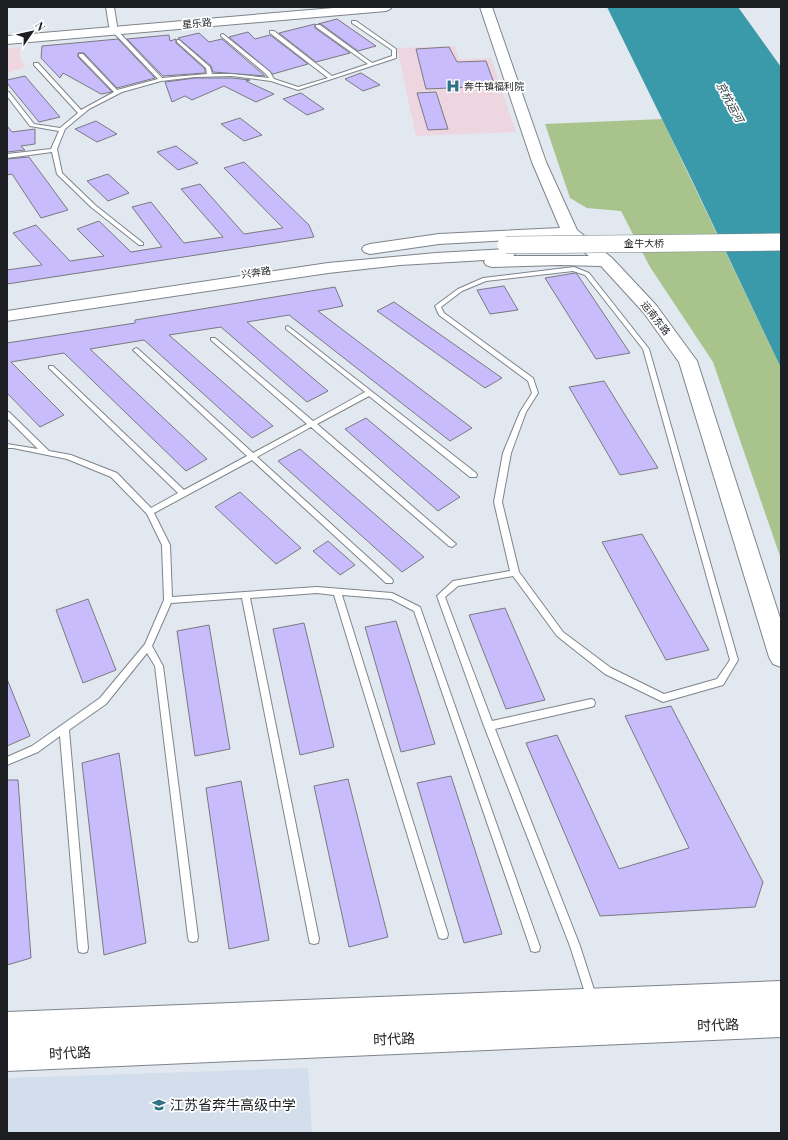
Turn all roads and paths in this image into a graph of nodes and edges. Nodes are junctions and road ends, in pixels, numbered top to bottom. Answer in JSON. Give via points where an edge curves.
{"nodes":[{"id":1,"x":110,"y":7,"type":"edge"},
{"id":2,"x":337,"y":7,"type":"edge"},
{"id":3,"x":386,"y":7,"type":"edge"},
{"id":4,"x":486,"y":7,"type":"edge"},
{"id":5,"x":354,"y":22,"type":"dead end"},
{"id":6,"x":318,"y":26,"type":"dead end"},
{"id":7,"x":113,"y":28,"type":"junction"},
{"id":8,"x":272,"y":32,"type":"dead end"},
{"id":9,"x":7,"y":35,"type":"edge"},
{"id":10,"x":223,"y":36,"type":"dead end"},
{"id":11,"x":7,"y":40,"type":"edge"},
{"id":12,"x":179,"y":41,"type":"dead end"},
{"id":13,"x":81,"y":55,"type":"dead end"},
{"id":14,"x":36,"y":64,"type":"dead end"},
{"id":15,"x":372,"y":65,"type":"junction"},
{"id":16,"x":210,"y":76,"type":"junction"},
{"id":17,"x":331,"y":78,"type":"junction"},
{"id":18,"x":161,"y":80,"type":"junction"},
{"id":19,"x":272,"y":80,"type":"junction"},
{"id":20,"x":7,"y":93,"type":"edge"},
{"id":21,"x":117,"y":93,"type":"junction"},
{"id":22,"x":81,"y":113,"type":"junction"},
{"id":23,"x":62,"y":130,"type":"junction"},
{"id":24,"x":55,"y":150,"type":"junction"},
{"id":25,"x":7,"y":156,"type":"edge"},
{"id":26,"x":570,"y":232,"type":"junction"},
{"id":27,"x":781,"y":242,"type":"edge"},
{"id":28,"x":141,"y":244,"type":"dead end"},
{"id":29,"x":781,"y":249,"type":"edge"},
{"id":30,"x":507,"y":250,"type":"junction"},
{"id":31,"x":606,"y":261,"type":"junction"},
{"id":32,"x":288,"y":270,"type":"junction"},
{"id":33,"x":7,"y":308,"type":"edge"},
{"id":34,"x":7,"y":316,"type":"edge"},
{"id":35,"x":288,"y":328,"type":"dead end"},
{"id":36,"x":213,"y":340,"type":"dead end"},
{"id":37,"x":136,"y":350,"type":"dead end"},
{"id":38,"x":51,"y":367,"type":"dead end"},
{"id":39,"x":369,"y":392,"type":"junction"},
{"id":40,"x":7,"y":414,"type":"edge"},
{"id":41,"x":312,"y":424,"type":"junction"},
{"id":42,"x":7,"y":446,"type":"edge"},
{"id":43,"x":46,"y":452,"type":"junction"},
{"id":44,"x":252,"y":456,"type":"junction"},
{"id":45,"x":473,"y":475,"type":"dead end"},
{"id":46,"x":184,"y":494,"type":"junction"},
{"id":47,"x":150,"y":512,"type":"junction"},
{"id":48,"x":452,"y":544,"type":"dead end"},
{"id":49,"x":515,"y":573,"type":"junction"},
{"id":50,"x":390,"y":581,"type":"dead end"},
{"id":51,"x":337,"y":591,"type":"junction"},
{"id":52,"x":245,"y":594,"type":"junction"},
{"id":53,"x":168,"y":600,"type":"junction"},
{"id":54,"x":148,"y":646,"type":"junction"},
{"id":55,"x":781,"y":657,"type":"edge"},
{"id":56,"x":591,"y":703,"type":"dead end"},
{"id":57,"x":489,"y":726,"type":"junction"},
{"id":58,"x":64,"y":728,"type":"junction"},
{"id":59,"x":7,"y":761,"type":"edge"},
{"id":60,"x":443,"y":934,"type":"dead end"},
{"id":61,"x":193,"y":937,"type":"dead end"},
{"id":62,"x":314,"y":939,"type":"dead end"},
{"id":63,"x":535,"y":947,"type":"dead end"},
{"id":64,"x":83,"y":948,"type":"dead end"},
{"id":65,"x":781,"y":996,"type":"edge"},
{"id":66,"x":594,"y":1004,"type":"junction"},
{"id":67,"x":781,"y":1022,"type":"edge"},
{"id":68,"x":7,"y":1027,"type":"edge"},
{"id":69,"x":7,"y":1056,"type":"edge"}],
"edges":[{"from":1,"to":7,"type":"street"},
{"from":2,"to":7,"type":"street","name":"星乐路"},
{"from":3,"to":7,"type":"street","name":"星乐路"},
{"from":4,"to":26,"type":"street","name":"运南东路","via":[[539,162]]},
{"from":5,"to":15,"type":"lane","via":[[394,50],[394,57]]},
{"from":6,"to":15,"type":"lane"},
{"from":7,"to":9,"type":"street","name":"星乐路"},
{"from":7,"to":11,"type":"street","name":"星乐路"},
{"from":7,"to":18,"type":"lane"},
{"from":8,"to":17,"type":"lane"},
{"from":10,"to":19,"type":"lane"},
{"from":12,"to":16,"type":"lane","via":[[208,68]]},
{"from":13,"to":21,"type":"lane"},
{"from":14,"to":22,"type":"lane"},
{"from":15,"to":17,"type":"lane"},
{"from":16,"to":18,"type":"lane"},
{"from":16,"to":19,"type":"lane"},
{"from":17,"to":19,"type":"lane","via":[[298,89]]},
{"from":18,"to":21,"type":"lane"},
{"from":20,"to":23,"type":"lane","via":[[32,125]]},
{"from":21,"to":22,"type":"lane"},
{"from":22,"to":23,"type":"lane"},
{"from":23,"to":24,"type":"lane"},
{"from":24,"to":25,"type":"lane"},
{"from":24,"to":28,"type":"lane","via":[[59,173],[93,206]]},
{"from":26,"to":31,"type":"street","name":"运南东路"},
{"from":26,"to":32,"type":"street","via":[[439,239],[359,250]]},
{"from":27,"to":30,"type":"street","name":"金牛大桥","bridge":true,"via":[[599,243]]},
{"from":29,"to":30,"type":"street","name":"金牛大桥"},
{"from":30,"to":32,"type":"street"},
{"from":31,"to":32,"type":"street","via":[[470,263],[382,271]]},
{"from":31,"to":55,"type":"street","name":"运南东路","via":[[650,309],[688,361]]},
{"from":32,"to":33,"type":"street","name":"兴奔路"},
{"from":32,"to":34,"type":"street"},
{"from":35,"to":39,"type":"lane"},
{"from":36,"to":41,"type":"lane"},
{"from":37,"to":44,"type":"lane"},
{"from":38,"to":46,"type":"lane"},
{"from":39,"to":41,"type":"lane"},
{"from":39,"to":45,"type":"lane"},
{"from":40,"to":43,"type":"lane"},
{"from":41,"to":44,"type":"lane"},
{"from":41,"to":48,"type":"lane"},
{"from":42,"to":43,"type":"lane"},
{"from":43,"to":47,"type":"lane","via":[[68,456],[114,475]]},
{"from":44,"to":46,"type":"lane"},
{"from":44,"to":50,"type":"lane"},
{"from":46,"to":47,"type":"lane"},
{"from":47,"to":53,"type":"lane","via":[[166,545]]},
{"from":49,"to":49,"type":"lane","via":[[498,502],[507,453],[535,393],[531,380],[441,314],[438,306],[460,290],[485,279],[574,269],[587,274],[646,349],[734,660],[720,682],[663,698],[608,671],[560,634]]},
{"from":49,"to":57,"type":"lane","via":[[456,583],[441,596]]},
{"from":51,"to":52,"type":"lane"},
{"from":51,"to":60,"type":"lane"},
{"from":51,"to":63,"type":"lane","via":[[392,596],[417,610]]},
{"from":52,"to":53,"type":"lane"},
{"from":52,"to":62,"type":"lane"},
{"from":53,"to":54,"type":"lane"},
{"from":54,"to":58,"type":"lane","via":[[103,701]]},
{"from":54,"to":61,"type":"lane","via":[[159,666]]},
{"from":56,"to":57,"type":"lane"},
{"from":57,"to":66,"type":"lane","via":[[575,946]]},
{"from":58,"to":59,"type":"lane","via":[[35,749]]},
{"from":58,"to":64,"type":"lane"},
{"from":65,"to":66,"type":"street","name":"时代路"},
{"from":66,"to":68,"type":"street","name":"时代路"},
{"from":67,"to":69,"type":"street","name":"时代路"}]}
